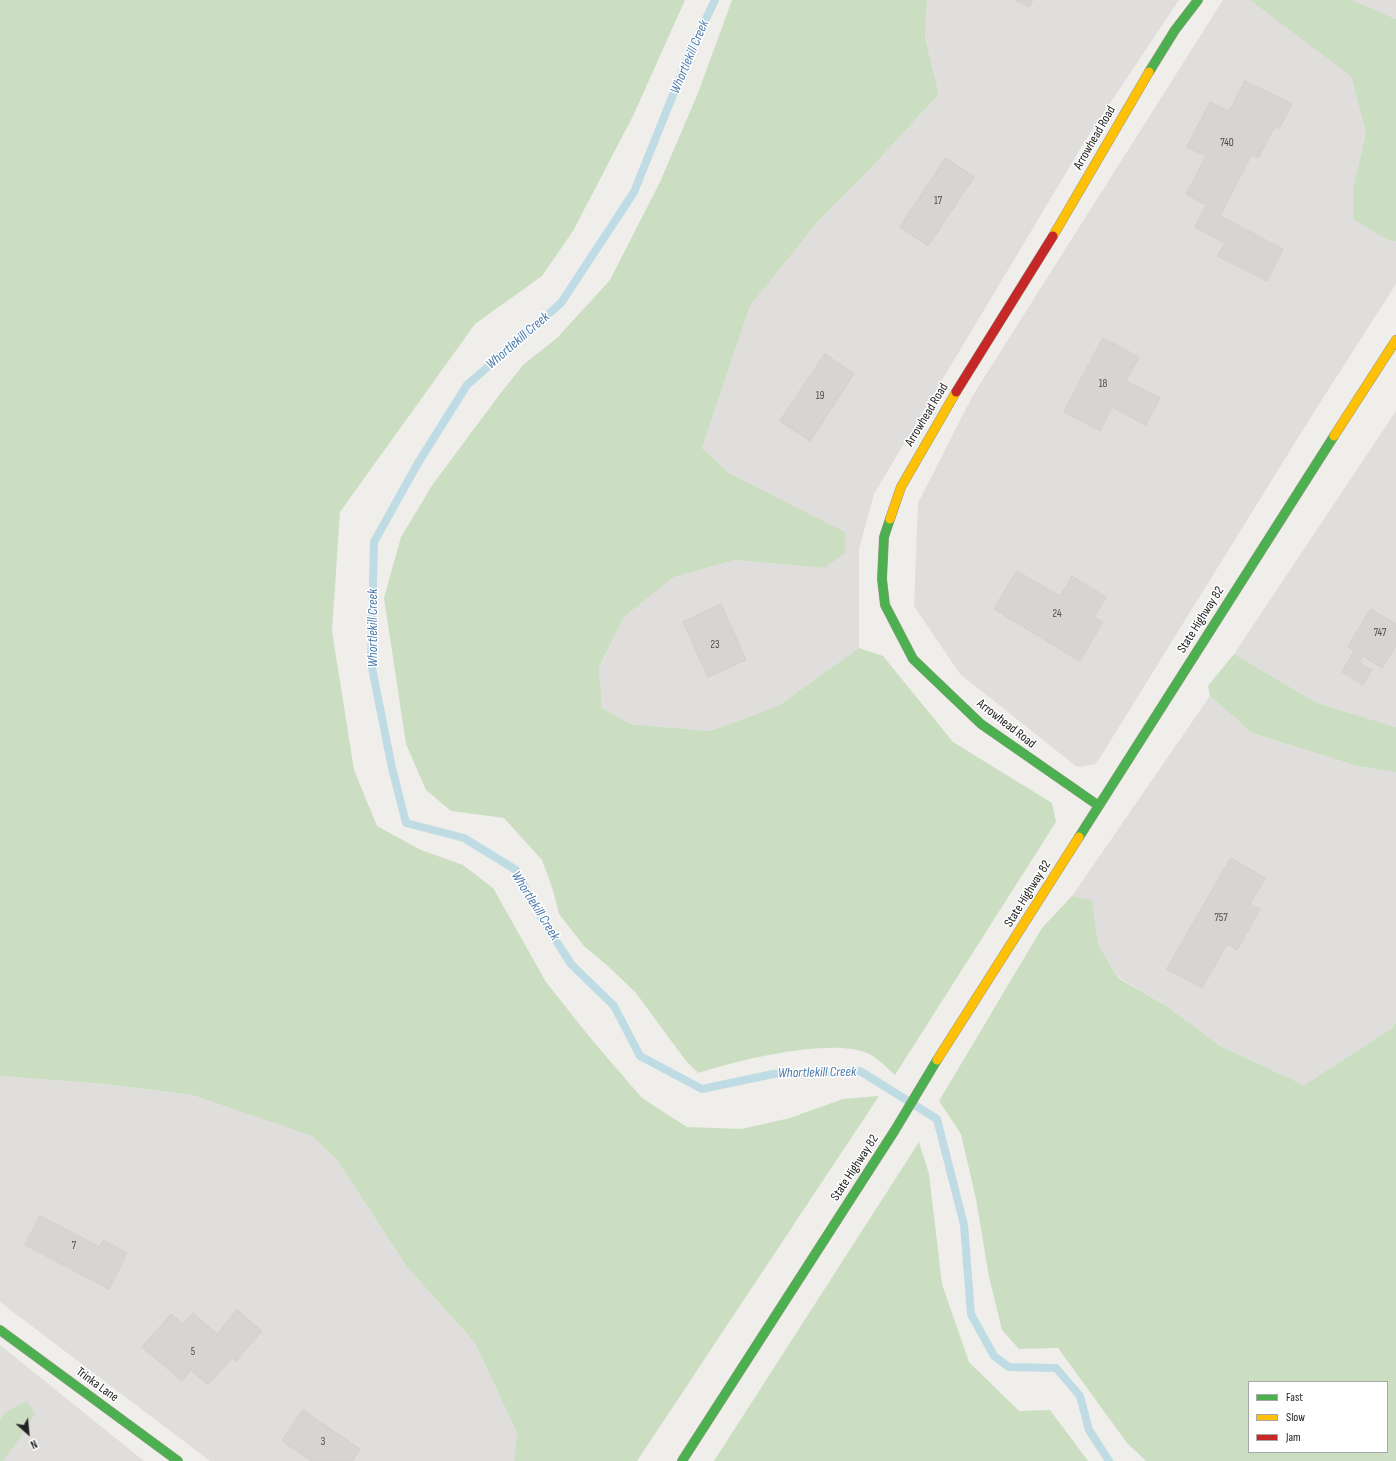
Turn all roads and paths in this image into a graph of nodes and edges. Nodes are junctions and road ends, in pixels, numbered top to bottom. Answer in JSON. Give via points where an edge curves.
{"nodes":[{"id":1,"x":1198,"y":0,"type":"edge"},
{"id":2,"x":1396,"y":340,"type":"edge"},
{"id":3,"x":1099,"y":806,"type":"junction"},
{"id":4,"x":0,"y":1330,"type":"edge"},
{"id":5,"x":178,"y":1461,"type":"edge"},
{"id":6,"x":682,"y":1461,"type":"edge"}],
"edges":[{"from":1,"to":3,"type":"main road","name":"Arrowhead Road","via":[[1145,79],[1053,236],[931,433],[901,487],[884,537],[882,579],[885,605],[913,659],[982,724]]},
{"from":2,"to":3,"type":"main road","name":"State Highway 82"},
{"from":3,"to":6,"type":"main road","name":"State Highway 82"},
{"from":4,"to":5,"type":"main road","name":"Trinka Lane"}]}
